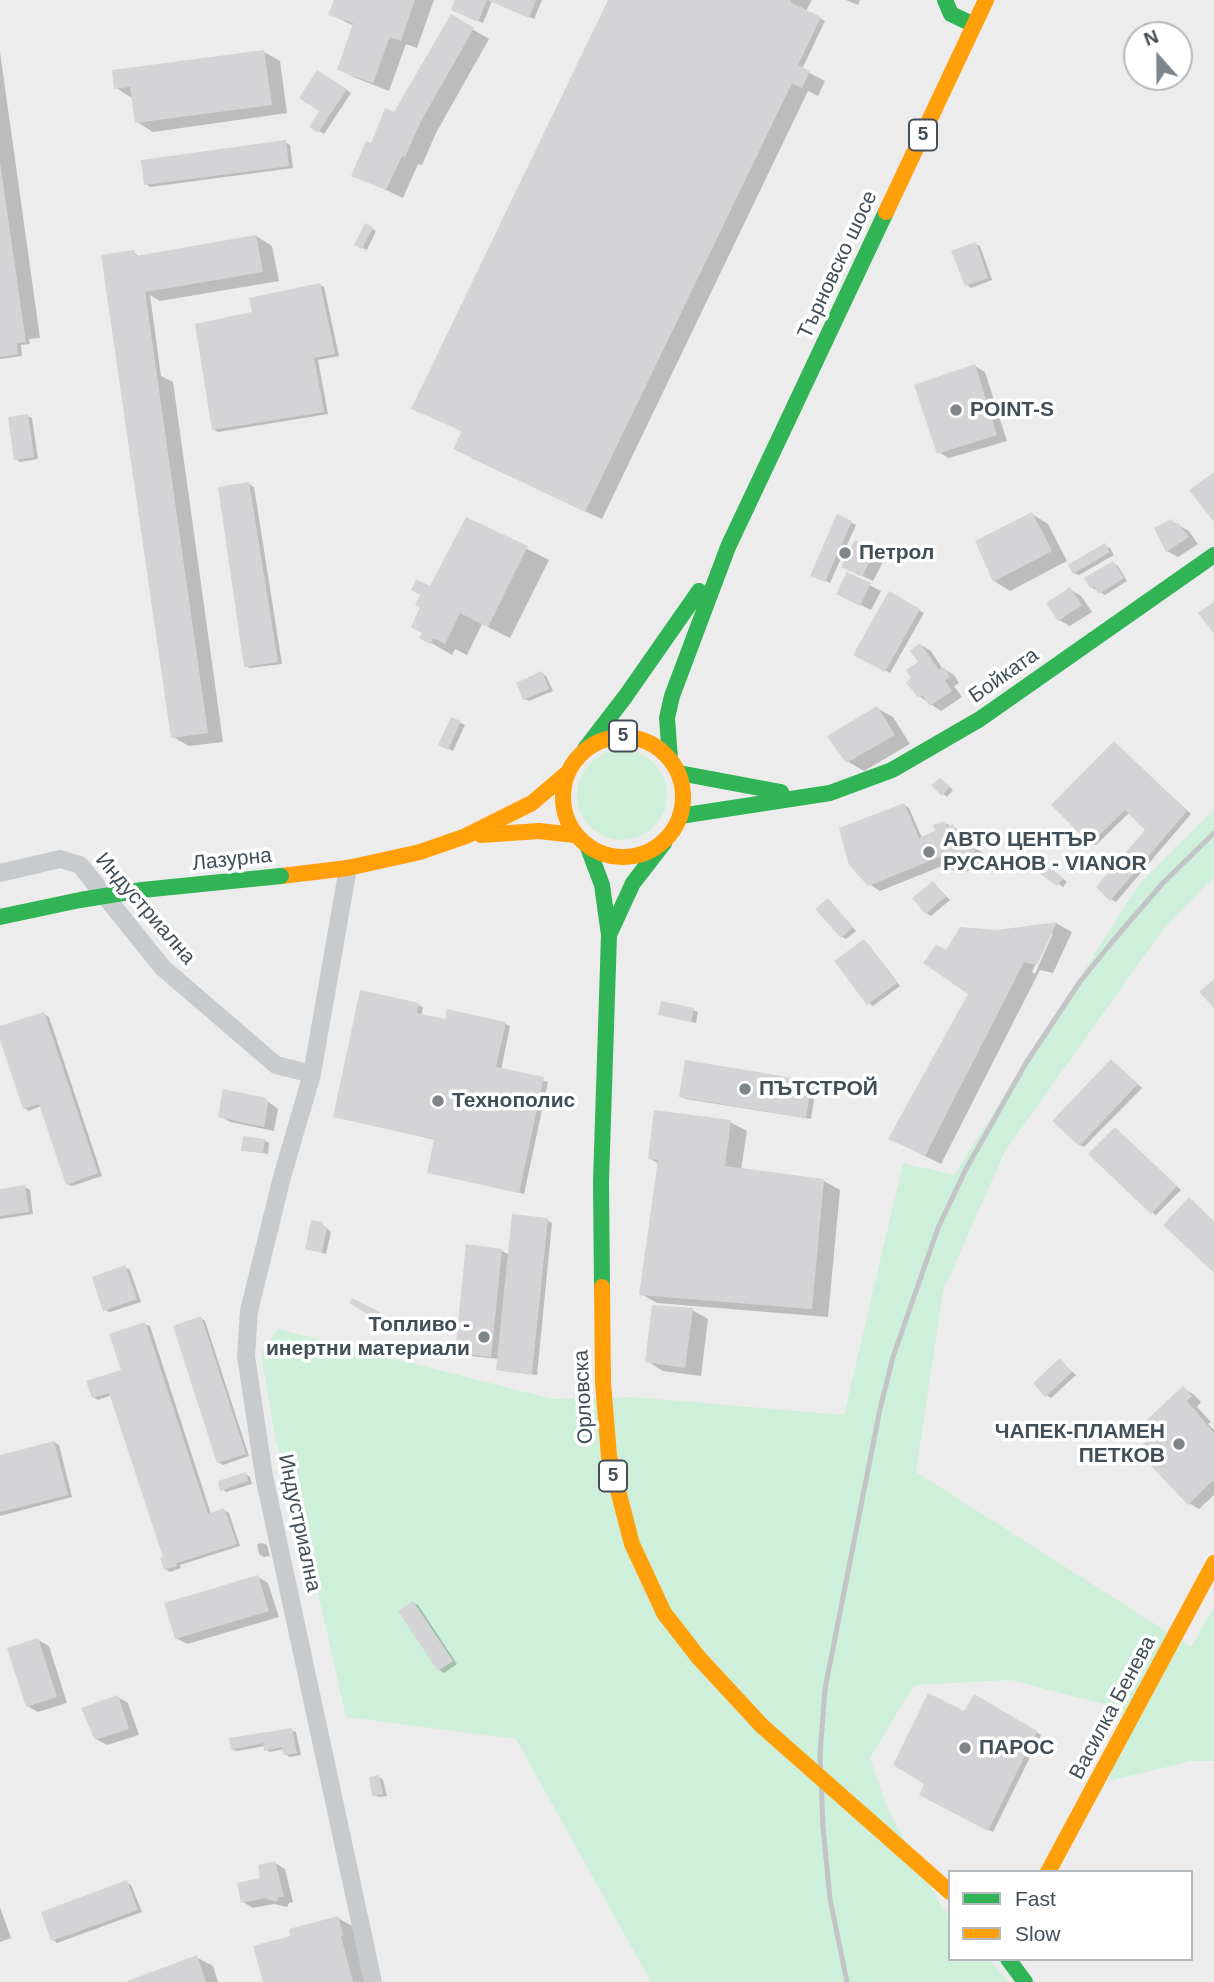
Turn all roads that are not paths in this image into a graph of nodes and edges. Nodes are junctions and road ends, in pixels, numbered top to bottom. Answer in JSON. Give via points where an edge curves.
{"nodes":[{"id":1,"x":945,"y":0,"type":"edge"},
{"id":2,"x":986,"y":0,"type":"edge"},
{"id":3,"x":974,"y":25,"type":"junction"},
{"id":4,"x":729,"y":547,"type":"junction"},
{"id":5,"x":1214,"y":555,"type":"edge"},
{"id":6,"x":584,"y":750,"type":"junction"},
{"id":7,"x":675,"y":766,"type":"junction"},
{"id":8,"x":566,"y":774,"type":"junction"},
{"id":9,"x":800,"y":796,"type":"junction"},
{"id":10,"x":680,"y":816,"type":"junction"},
{"id":11,"x":671,"y":833,"type":"junction"},
{"id":12,"x":466,"y":836,"type":"junction"},
{"id":13,"x":581,"y":840,"type":"junction"},
{"id":14,"x":348,"y":869,"type":"junction"},
{"id":15,"x":0,"y":873,"type":"edge"},
{"id":16,"x":0,"y":918,"type":"edge"},
{"id":17,"x":609,"y":935,"type":"junction"},
{"id":18,"x":312,"y":1074,"type":"junction"},
{"id":19,"x":1214,"y":1563,"type":"edge"},
{"id":20,"x":1049,"y":1870,"type":"edge"},
{"id":21,"x":948,"y":1890,"type":"edge"},
{"id":22,"x":1009,"y":1961,"type":"edge"},
{"id":23,"x":373,"y":1982,"type":"edge"},
{"id":24,"x":1025,"y":1982,"type":"edge"}],
"edges":[{"from":1,"to":3,"type":"main road","via":[[951,14]]},
{"from":2,"to":3,"type":"main road","name":"Търновско шосе","number":"5"},
{"from":3,"to":4,"type":"main road","name":"Търновско шосе","number":"5"},
{"from":4,"to":6,"type":"main road","name":"Търновско шосе","number":"5"},
{"from":4,"to":7,"type":"main road","name":"Търновско шосе","number":"5","via":[[672,696],[667,718]]},
{"from":5,"to":9,"type":"main road","name":"Бойката","via":[[934,747],[892,770],[831,793]]},
{"from":6,"to":7,"type":"main road","number":"5","via":[[600,740],[638,738],[656,746]]},
{"from":6,"to":8,"type":"main road","number":"5"},
{"from":7,"to":9,"type":"main road","name":"Бойката"},
{"from":7,"to":10,"type":"main road","number":"5","via":[[683,787]]},
{"from":8,"to":12,"type":"main road","name":"Лазурна","via":[[532,803]]},
{"from":8,"to":13,"type":"main road","number":"5","via":[[562,806]]},
{"from":9,"to":10,"type":"main road","name":"Бойката"},
{"from":10,"to":11,"type":"main road","number":"5"},
{"from":11,"to":13,"type":"main road","number":"5","via":[[657,846],[622,857],[603,854]]},
{"from":11,"to":17,"type":"main road","name":"Орловска","number":"5","via":[[633,883]]},
{"from":12,"to":13,"type":"main road","name":"Лазурна","via":[[539,831]]},
{"from":12,"to":14,"type":"main road","name":"Лазурна"},
{"from":13,"to":17,"type":"main road","name":"Орловска","number":"5","via":[[602,885]]},
{"from":14,"to":16,"type":"main road","name":"Лазурна","bridge":true,"via":[[142,890]]},
{"from":14,"to":18,"type":"street","name":"Индустриална"},
{"from":15,"to":18,"type":"street","name":"Индустриална","via":[[60,859],[80,865],[163,968],[276,1065]]},
{"from":17,"to":21,"type":"main road","name":"Орловска","number":"5","bridge":true,"via":[[601,1181],[602,1360],[608,1456],[632,1544],[664,1613],[699,1658],[762,1726]]},
{"from":18,"to":23,"type":"street","name":"Индустриална","via":[[249,1311],[246,1356],[264,1476]]},
{"from":19,"to":20,"type":"main road","name":"Василка Бенева"},
{"from":22,"to":24,"type":"main road"}]}
